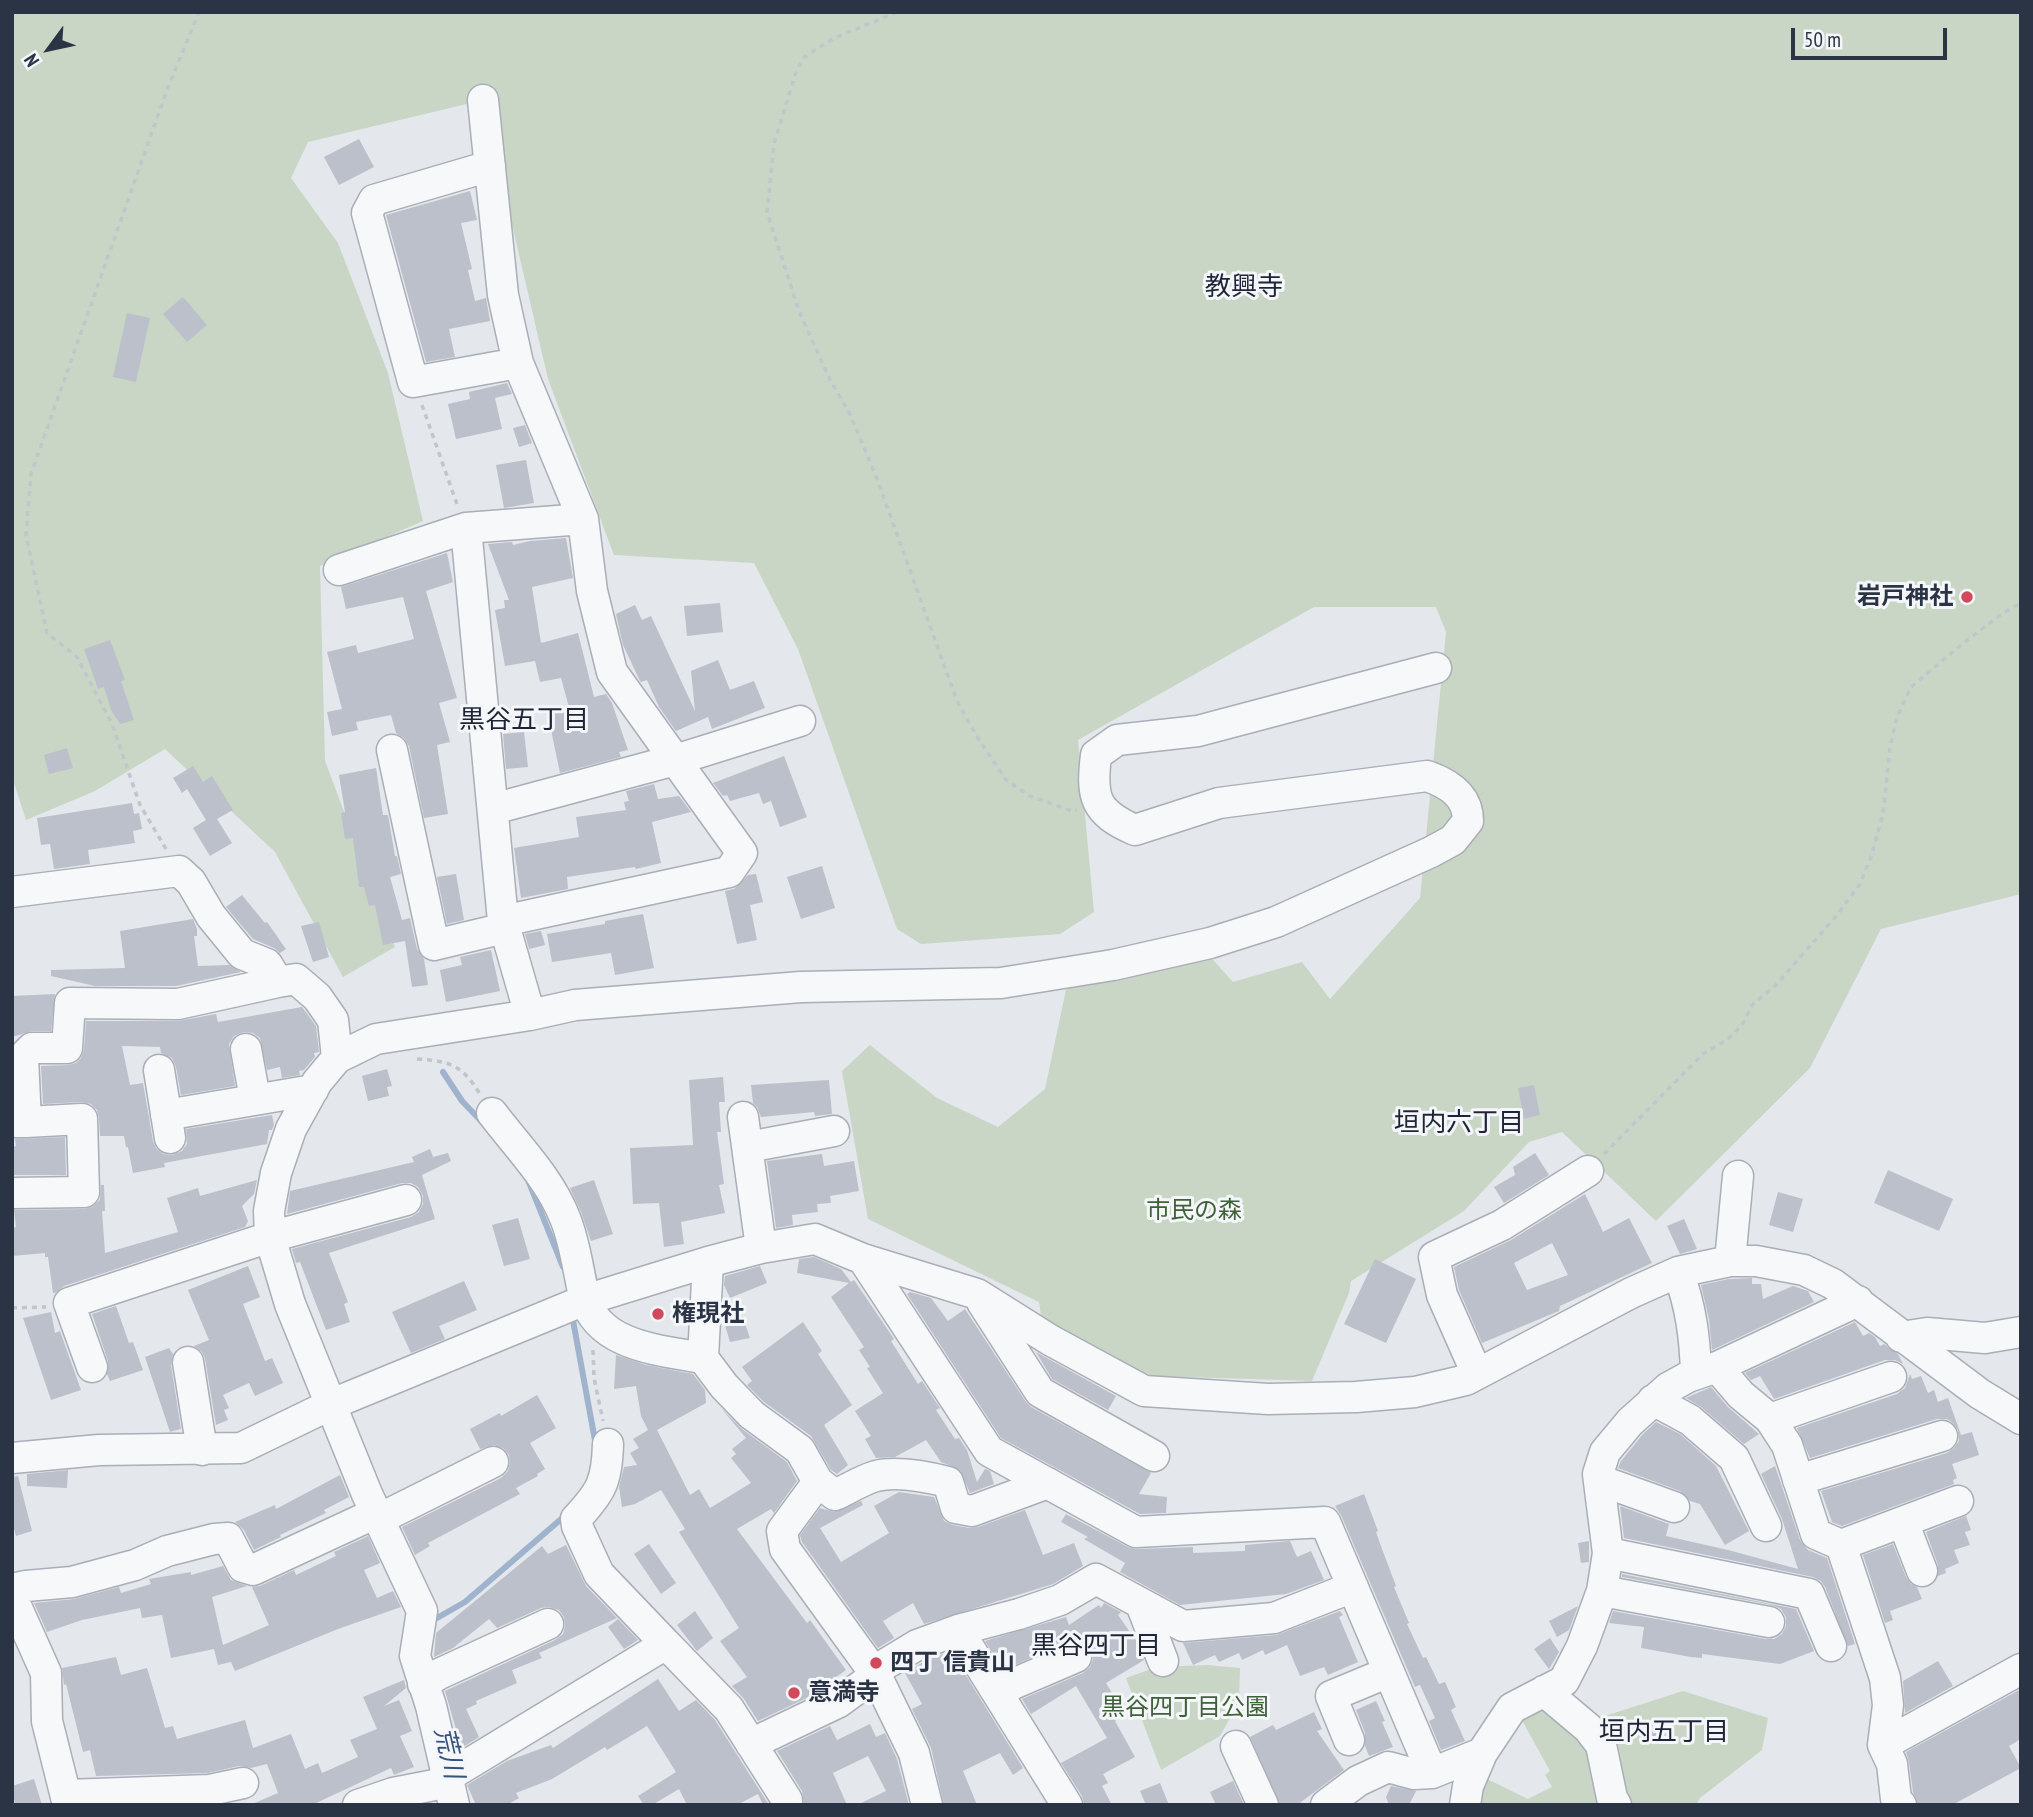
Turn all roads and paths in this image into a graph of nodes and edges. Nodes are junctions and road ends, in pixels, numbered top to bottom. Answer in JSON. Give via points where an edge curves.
{"nodes":[{"id":1,"x":199,"y":12,"type":"edge"},
{"id":2,"x":897,"y":12,"type":"edge"},
{"id":3,"x":483,"y":100,"type":"dead end"},
{"id":4,"x":490,"y":166,"type":"junction"},
{"id":5,"x":518,"y":363,"type":"junction"},
{"id":6,"x":414,"y":382,"type":"junction"},
{"id":7,"x":583,"y":519,"type":"junction"},
{"id":8,"x":466,"y":528,"type":"junction"},
{"id":9,"x":339,"y":570,"type":"dead end"},
{"id":10,"x":2021,"y":603,"type":"edge"},
{"id":11,"x":1436,"y":668,"type":"dead end"},
{"id":12,"x":800,"y":721,"type":"dead end"},
{"id":13,"x":392,"y":750,"type":"dead end"},
{"id":14,"x":674,"y":760,"type":"junction"},
{"id":15,"x":1100,"y":808,"type":"junction"},
{"id":16,"x":493,"y":809,"type":"junction"},
{"id":17,"x":179,"y":871,"type":"junction"},
{"id":18,"x":12,"y":892,"type":"edge"},
{"id":19,"x":504,"y":925,"type":"junction"},
{"id":20,"x":278,"y":982,"type":"junction"},
{"id":21,"x":530,"y":1015,"type":"junction"},
{"id":22,"x":246,"y":1049,"type":"dead end"},
{"id":23,"x":337,"y":1058,"type":"junction"},
{"id":24,"x":411,"y":1059,"type":"dead end"},
{"id":25,"x":159,"y":1070,"type":"dead end"},
{"id":26,"x":313,"y":1090,"type":"junction"},
{"id":27,"x":255,"y":1100,"type":"junction"},
{"id":28,"x":492,"y":1113,"type":"joint"},
{"id":29,"x":743,"y":1117,"type":"dead end"},
{"id":30,"x":19,"y":1122,"type":"edge"},
{"id":31,"x":834,"y":1131,"type":"dead end"},
{"id":32,"x":748,"y":1147,"type":"junction"},
{"id":33,"x":1588,"y":1171,"type":"joint"},
{"id":34,"x":1738,"y":1176,"type":"dead end"},
{"id":35,"x":12,"y":1193,"type":"edge"},
{"id":36,"x":406,"y":1200,"type":"dead end"},
{"id":37,"x":270,"y":1237,"type":"junction"},
{"id":38,"x":761,"y":1248,"type":"junction"},
{"id":39,"x":863,"y":1259,"type":"junction"},
{"id":40,"x":1730,"y":1261,"type":"junction"},
{"id":41,"x":708,"y":1262,"type":"junction"},
{"id":42,"x":1678,"y":1272,"type":"junction"},
{"id":43,"x":977,"y":1294,"type":"junction"},
{"id":44,"x":1858,"y":1301,"type":"junction"},
{"id":45,"x":69,"y":1304,"type":"junction"},
{"id":46,"x":574,"y":1304,"type":"junction"},
{"id":47,"x":12,"y":1308,"type":"edge"},
{"id":48,"x":2021,"y":1332,"type":"edge"},
{"id":49,"x":1901,"y":1337,"type":"junction"},
{"id":50,"x":703,"y":1358,"type":"junction"},
{"id":51,"x":594,"y":1361,"type":"dead end"},
{"id":52,"x":188,"y":1362,"type":"dead end"},
{"id":53,"x":92,"y":1367,"type":"dead end"},
{"id":54,"x":1706,"y":1370,"type":"junction"},
{"id":55,"x":1476,"y":1374,"type":"junction"},
{"id":56,"x":1891,"y":1377,"type":"dead end"},
{"id":57,"x":1653,"y":1399,"type":"junction"},
{"id":58,"x":332,"y":1404,"type":"junction"},
{"id":59,"x":1770,"y":1419,"type":"junction"},
{"id":60,"x":2021,"y":1419,"type":"edge"},
{"id":61,"x":1942,"y":1436,"type":"dead end"},
{"id":62,"x":608,"y":1444,"type":"joint"},
{"id":63,"x":201,"y":1450,"type":"junction"},
{"id":64,"x":1154,"y":1456,"type":"dead end"},
{"id":65,"x":12,"y":1458,"type":"edge"},
{"id":66,"x":493,"y":1462,"type":"dead end"},
{"id":67,"x":1599,"y":1480,"type":"junction"},
{"id":68,"x":1798,"y":1480,"type":"junction"},
{"id":69,"x":818,"y":1482,"type":"junction"},
{"id":70,"x":1048,"y":1483,"type":"junction"},
{"id":71,"x":1958,"y":1501,"type":"dead end"},
{"id":72,"x":1674,"y":1507,"type":"dead end"},
{"id":73,"x":378,"y":1516,"type":"junction"},
{"id":74,"x":1903,"y":1522,"type":"junction"},
{"id":75,"x":1766,"y":1526,"type":"dead end"},
{"id":76,"x":1841,"y":1545,"type":"junction"},
{"id":77,"x":1608,"y":1553,"type":"junction"},
{"id":78,"x":1922,"y":1571,"type":"dead end"},
{"id":79,"x":1353,"y":1587,"type":"junction"},
{"id":80,"x":12,"y":1590,"type":"edge"},
{"id":81,"x":1602,"y":1591,"type":"junction"},
{"id":82,"x":12,"y":1597,"type":"edge"},
{"id":83,"x":1141,"y":1604,"type":"junction"},
{"id":84,"x":1769,"y":1622,"type":"dead end"},
{"id":85,"x":548,"y":1624,"type":"dead end"},
{"id":86,"x":958,"y":1630,"type":"junction"},
{"id":87,"x":666,"y":1644,"type":"junction"},
{"id":88,"x":1831,"y":1646,"type":"dead end"},
{"id":89,"x":1076,"y":1657,"type":"dead end"},
{"id":90,"x":1163,"y":1661,"type":"dead end"},
{"id":91,"x":2021,"y":1669,"type":"edge"},
{"id":92,"x":1389,"y":1672,"type":"junction"},
{"id":93,"x":875,"y":1673,"type":"junction"},
{"id":94,"x":424,"y":1684,"type":"junction"},
{"id":95,"x":1544,"y":1691,"type":"junction"},
{"id":96,"x":998,"y":1694,"type":"junction"},
{"id":97,"x":1349,"y":1740,"type":"dead end"},
{"id":98,"x":751,"y":1744,"type":"junction"},
{"id":99,"x":1883,"y":1745,"type":"junction"},
{"id":100,"x":1236,"y":1746,"type":"dead end"},
{"id":101,"x":1482,"y":1753,"type":"junction"},
{"id":102,"x":1432,"y":1773,"type":"junction"},
{"id":103,"x":243,"y":1783,"type":"dead end"},
{"id":104,"x":444,"y":1787,"type":"edge"},
{"id":105,"x":67,"y":1800,"type":"edge"},
{"id":106,"x":358,"y":1805,"type":"edge"},
{"id":107,"x":787,"y":1805,"type":"edge"},
{"id":108,"x":927,"y":1805,"type":"edge"},
{"id":109,"x":1067,"y":1805,"type":"edge"},
{"id":110,"x":1263,"y":1805,"type":"edge"},
{"id":111,"x":1325,"y":1805,"type":"edge"},
{"id":112,"x":1465,"y":1805,"type":"edge"},
{"id":113,"x":1616,"y":1805,"type":"edge"},
{"id":114,"x":1901,"y":1805,"type":"edge"}],
"edges":[{"from":1,"to":17,"type":"path","via":[[31,474],[26,535],[47,633],[77,657],[112,724],[139,806]]},
{"from":2,"to":15,"type":"path","via":[[834,38],[803,58],[775,144],[767,212],[799,312],[876,476],[957,701],[1006,780],[1030,796],[1072,811]]},
{"from":3,"to":4,"type":"street"},
{"from":4,"to":5,"type":"street","via":[[502,295]]},
{"from":4,"to":6,"type":"street","via":[[374,200],[367,213]]},
{"from":5,"to":6,"type":"street"},
{"from":5,"to":7,"type":"street"},
{"from":6,"to":8,"type":"path"},
{"from":7,"to":8,"type":"street"},
{"from":7,"to":14,"type":"street","via":[[592,591],[612,672]]},
{"from":8,"to":9,"type":"street"},
{"from":8,"to":16,"type":"street"},
{"from":10,"to":33,"type":"path","via":[[1911,687],[1897,718],[1883,814],[1871,857],[1860,884],[1837,915],[1754,1004],[1742,1025],[1703,1054]]},
{"from":11,"to":15,"type":"street","via":[[1198,730],[1117,740],[1096,755],[1093,781]]},
{"from":12,"to":14,"type":"street"},
{"from":13,"to":19,"type":"street","via":[[434,945]]},
{"from":14,"to":16,"type":"street"},
{"from":14,"to":19,"type":"street","via":[[742,853],[729,872]]},
{"from":15,"to":21,"type":"street","via":[[1135,830],[1219,803],[1427,776],[1444,782],[1462,797],[1468,821],[1453,840],[1431,852],[1276,922],[1113,965],[1001,983],[802,987],[575,1005]]},
{"from":16,"to":19,"type":"street"},
{"from":17,"to":18,"type":"street"},
{"from":17,"to":20,"type":"street","via":[[242,954],[267,964]]},
{"from":19,"to":21,"type":"street"},
{"from":20,"to":23,"type":"street","via":[[296,979],[317,998],[333,1020]]},
{"from":20,"to":30,"type":"street","via":[[178,1004],[71,1003],[67,1048],[32,1048],[23,1057]]},
{"from":21,"to":23,"type":"street","via":[[376,1039]]},
{"from":22,"to":27,"type":"street"},
{"from":23,"to":26,"type":"street"},
{"from":24,"to":28,"type":"path","via":[[455,1064]]},
{"from":25,"to":27,"type":"street","via":[[168,1126]]},
{"from":26,"to":27,"type":"street"},
{"from":26,"to":37,"type":"street","via":[[291,1129],[276,1172]]},
{"from":28,"to":46,"type":"street","via":[[551,1189],[566,1219]]},
{"from":29,"to":32,"type":"street"},
{"from":30,"to":35,"type":"street","via":[[82,1119],[84,1192]]},
{"from":31,"to":32,"type":"street"},
{"from":32,"to":38,"type":"street"},
{"from":33,"to":55,"type":"street","via":[[1502,1224],[1434,1257],[1442,1295]]},
{"from":34,"to":40,"type":"street"},
{"from":36,"to":37,"type":"street"},
{"from":37,"to":45,"type":"street"},
{"from":37,"to":58,"type":"street","via":[[290,1304]]},
{"from":38,"to":39,"type":"street","via":[[815,1239]]},
{"from":38,"to":41,"type":"street"},
{"from":39,"to":43,"type":"street"},
{"from":39,"to":70,"type":"street","via":[[989,1451]]},
{"from":40,"to":42,"type":"street"},
{"from":40,"to":44,"type":"street","via":[[1804,1270]]},
{"from":41,"to":46,"type":"street"},
{"from":41,"to":50,"type":"street"},
{"from":42,"to":54,"type":"street"},
{"from":42,"to":55,"type":"street"},
{"from":43,"to":55,"type":"street","via":[[1144,1391],[1269,1399],[1356,1396],[1415,1392]]},
{"from":43,"to":64,"type":"street","via":[[1040,1392]]},
{"from":44,"to":49,"type":"street"},
{"from":44,"to":54,"type":"street"},
{"from":45,"to":47,"type":"path"},
{"from":45,"to":53,"type":"street"},
{"from":46,"to":50,"type":"street","via":[[626,1343]]},
{"from":46,"to":58,"type":"street"},
{"from":48,"to":49,"type":"street","via":[[1985,1338],[1927,1333]]},
{"from":49,"to":60,"type":"street"},
{"from":50,"to":69,"type":"street","via":[[752,1415],[800,1450]]},
{"from":51,"to":62,"type":"path"},
{"from":52,"to":63,"type":"street"},
{"from":54,"to":57,"type":"street"},
{"from":54,"to":59,"type":"street"},
{"from":56,"to":59,"type":"street"},
{"from":57,"to":67,"type":"street","via":[[1605,1452]]},
{"from":57,"to":75,"type":"street","via":[[1690,1420],[1734,1458]]},
{"from":58,"to":63,"type":"street","via":[[241,1448]]},
{"from":58,"to":73,"type":"street"},
{"from":59,"to":68,"type":"street","via":[[1787,1445]]},
{"from":61,"to":68,"type":"street"},
{"from":62,"to":87,"type":"street","via":[[603,1483],[576,1519],[577,1526],[599,1574]]},
{"from":63,"to":65,"type":"street","via":[[99,1450]]},
{"from":66,"to":73,"type":"street"},
{"from":67,"to":72,"type":"street"},
{"from":67,"to":77,"type":"street"},
{"from":68,"to":76,"type":"street","via":[[1816,1534]]},
{"from":69,"to":70,"type":"street","via":[[835,1495],[877,1476],[939,1480],[948,1482],[957,1508],[972,1511]]},
{"from":69,"to":93,"type":"street","via":[[782,1531],[785,1549]]},
{"from":70,"to":79,"type":"street","via":[[1136,1532],[1325,1522]]},
{"from":71,"to":74,"type":"street"},
{"from":73,"to":80,"type":"street","via":[[253,1570],[243,1567],[228,1538],[214,1539],[72,1582]]},
{"from":73,"to":94,"type":"street","via":[[422,1611],[415,1656]]},
{"from":74,"to":76,"type":"street"},
{"from":74,"to":78,"type":"street"},
{"from":76,"to":99,"type":"street","via":[[1885,1678],[1888,1705]]},
{"from":77,"to":81,"type":"street"},
{"from":77,"to":88,"type":"street","via":[[1809,1594]]},
{"from":79,"to":83,"type":"street","via":[[1274,1618],[1183,1626]]},
{"from":79,"to":92,"type":"street"},
{"from":81,"to":84,"type":"street"},
{"from":81,"to":95,"type":"street","via":[[1564,1681]]},
{"from":82,"to":105,"type":"street","via":[[46,1673],[47,1721]]},
{"from":83,"to":86,"type":"street","via":[[1096,1579],[1060,1600]]},
{"from":83,"to":90,"type":"street"},
{"from":85,"to":94,"type":"street"},
{"from":86,"to":93,"type":"street","via":[[917,1645]]},
{"from":86,"to":96,"type":"street"},
{"from":87,"to":98,"type":"street","via":[[729,1709]]},
{"from":87,"to":104,"type":"street"},
{"from":89,"to":96,"type":"street"},
{"from":91,"to":99,"type":"street"},
{"from":92,"to":97,"type":"street","via":[[1331,1696]]},
{"from":92,"to":102,"type":"street"},
{"from":93,"to":98,"type":"street","via":[[839,1702]]},
{"from":93,"to":108,"type":"street","via":[[914,1753]]},
{"from":94,"to":104,"type":"street"},
{"from":95,"to":101,"type":"street","via":[[1512,1708]]},
{"from":95,"to":113,"type":"street","via":[[1601,1745]]},
{"from":96,"to":109,"type":"street"},
{"from":98,"to":107,"type":"street"},
{"from":99,"to":114,"type":"street"},
{"from":100,"to":110,"type":"street"},
{"from":101,"to":102,"type":"street"},
{"from":101,"to":112,"type":"street"},
{"from":102,"to":111,"type":"street","via":[[1388,1767],[1358,1781]]},
{"from":103,"to":105,"type":"street","via":[[210,1790]]},
{"from":104,"to":106,"type":"street","via":[[393,1793]]}]}
